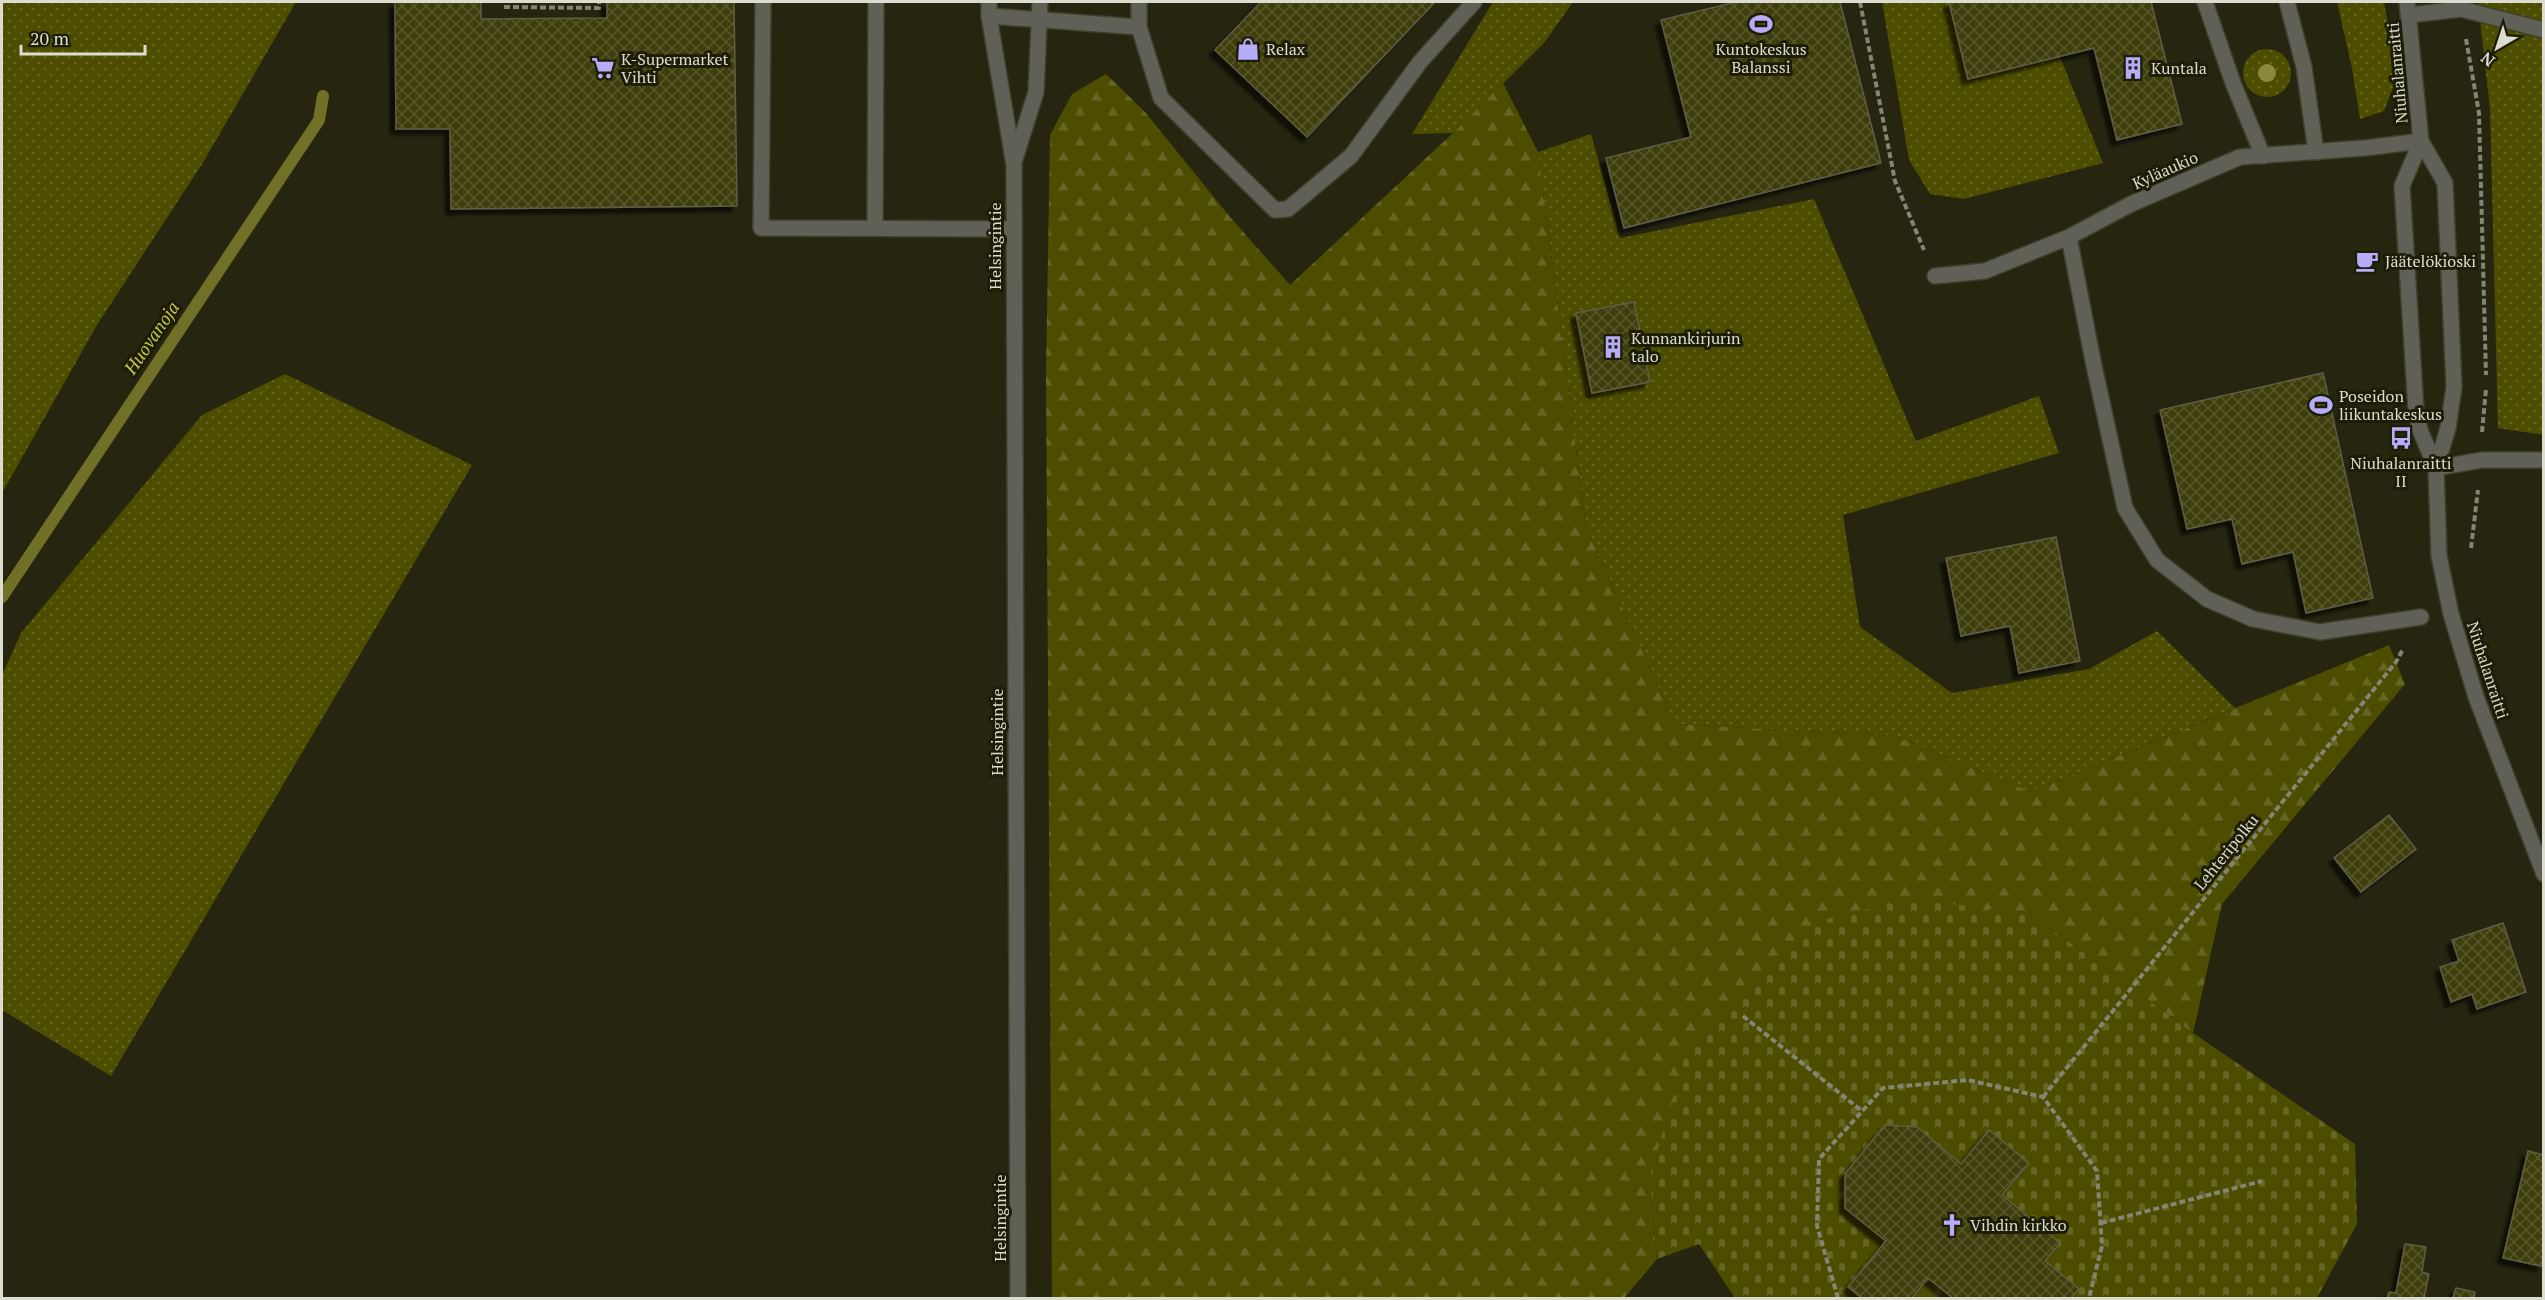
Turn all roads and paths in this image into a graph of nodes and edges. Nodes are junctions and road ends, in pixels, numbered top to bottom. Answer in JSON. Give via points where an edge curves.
{"nodes":[{"id":1,"x":599,"y":2,"type":"edge"},
{"id":2,"x":763,"y":2,"type":"edge"},
{"id":3,"x":876,"y":2,"type":"edge"},
{"id":4,"x":1040,"y":2,"type":"edge"},
{"id":5,"x":1139,"y":2,"type":"edge"},
{"id":6,"x":1474,"y":2,"type":"edge"},
{"id":7,"x":1860,"y":2,"type":"edge"},
{"id":8,"x":2205,"y":2,"type":"edge"},
{"id":9,"x":2287,"y":2,"type":"edge"},
{"id":10,"x":504,"y":7,"type":"dead end"},
{"id":11,"x":2408,"y":8,"type":"edge"},
{"id":12,"x":989,"y":9,"type":"edge"},
{"id":13,"x":2461,"y":9,"type":"junction"},
{"id":14,"x":1040,"y":20,"type":"junction"},
{"id":15,"x":1138,"y":27,"type":"junction"},
{"id":16,"x":2544,"y":30,"type":"edge"},
{"id":17,"x":2421,"y":141,"type":"junction"},
{"id":18,"x":2316,"y":152,"type":"junction"},
{"id":19,"x":2263,"y":156,"type":"junction"},
{"id":20,"x":1014,"y":165,"type":"junction"},
{"id":21,"x":875,"y":228,"type":"junction"},
{"id":22,"x":1013,"y":229,"type":"junction"},
{"id":23,"x":2069,"y":237,"type":"junction"},
{"id":24,"x":1935,"y":276,"type":"joint"},
{"id":25,"x":2482,"y":460,"type":"junction"},
{"id":26,"x":2544,"y":460,"type":"edge"},
{"id":27,"x":2436,"y":468,"type":"junction"},
{"id":28,"x":2470,"y":553,"type":"dead end"},
{"id":29,"x":2421,"y":617,"type":"joint"},
{"id":30,"x":2544,"y":874,"type":"edge"},
{"id":31,"x":1743,"y":1016,"type":"dead end"},
{"id":32,"x":2043,"y":1097,"type":"junction"},
{"id":33,"x":1862,"y":1111,"type":"junction"},
{"id":34,"x":2262,"y":1181,"type":"dead end"},
{"id":35,"x":2101,"y":1223,"type":"junction"},
{"id":36,"x":1018,"y":1299,"type":"edge"},
{"id":37,"x":1838,"y":1299,"type":"edge"},
{"id":38,"x":2088,"y":1299,"type":"edge"}],
"edges":[{"from":1,"to":10,"type":"path","via":[[599,8]]},
{"from":2,"to":21,"type":"street","via":[[761,228]]},
{"from":3,"to":21,"type":"street"},
{"from":4,"to":14,"type":"street","name":"Helsingintie"},
{"from":5,"to":15,"type":"street"},
{"from":6,"to":15,"type":"street","via":[[1420,62],[1351,156],[1288,209],[1275,210],[1161,98]]},
{"from":7,"to":24,"type":"path","via":[[1895,181]]},
{"from":8,"to":19,"type":"street"},
{"from":9,"to":18,"type":"street","via":[[2304,67]]},
{"from":11,"to":13,"type":"street"},
{"from":11,"to":17,"type":"street","name":"Niuhalanraitti"},
{"from":12,"to":14,"type":"street"},
{"from":12,"to":20,"type":"street","name":"Helsingintie"},
{"from":13,"to":16,"type":"street"},
{"from":13,"to":25,"type":"path","via":[[2479,113],[2486,400]]},
{"from":14,"to":15,"type":"street"},
{"from":14,"to":20,"type":"street","name":"Helsingintie","via":[[1036,92]]},
{"from":17,"to":18,"type":"street","name":"Kyläaukio"},
{"from":17,"to":27,"type":"street","name":"Niuhalanraitti","via":[[2402,186],[2416,411]]},
{"from":17,"to":27,"type":"street","name":"Niuhalanraitti","via":[[2445,183],[2454,387],[2448,428]]},
{"from":18,"to":19,"type":"street","name":"Kyläaukio"},
{"from":19,"to":23,"type":"street","name":"Kyläaukio","via":[[2240,157],[2131,204]]},
{"from":20,"to":22,"type":"street","name":"Helsingintie"},
{"from":21,"to":22,"type":"street"},
{"from":22,"to":36,"type":"street","name":"Helsingintie"},
{"from":23,"to":24,"type":"street","name":"Kyläaukio","via":[[1984,271]]},
{"from":23,"to":29,"type":"street","via":[[2125,508],[2157,560],[2207,599],[2253,619],[2320,632]]},
{"from":25,"to":26,"type":"street"},
{"from":25,"to":27,"type":"street"},
{"from":25,"to":28,"type":"path"},
{"from":27,"to":30,"type":"street","name":"Niuhalanraitti","via":[[2439,556],[2451,614],[2476,697]]},
{"from":29,"to":32,"type":"path","name":"Lehteripolku","via":[[2396,662]]},
{"from":31,"to":33,"type":"path"},
{"from":32,"to":33,"type":"path","via":[[1968,1080],[1883,1088]]},
{"from":32,"to":35,"type":"path","via":[[2097,1171]]},
{"from":33,"to":37,"type":"path","via":[[1819,1159],[1817,1226]]},
{"from":34,"to":35,"type":"path"},
{"from":35,"to":38,"type":"path","via":[[2102,1246]]}]}
